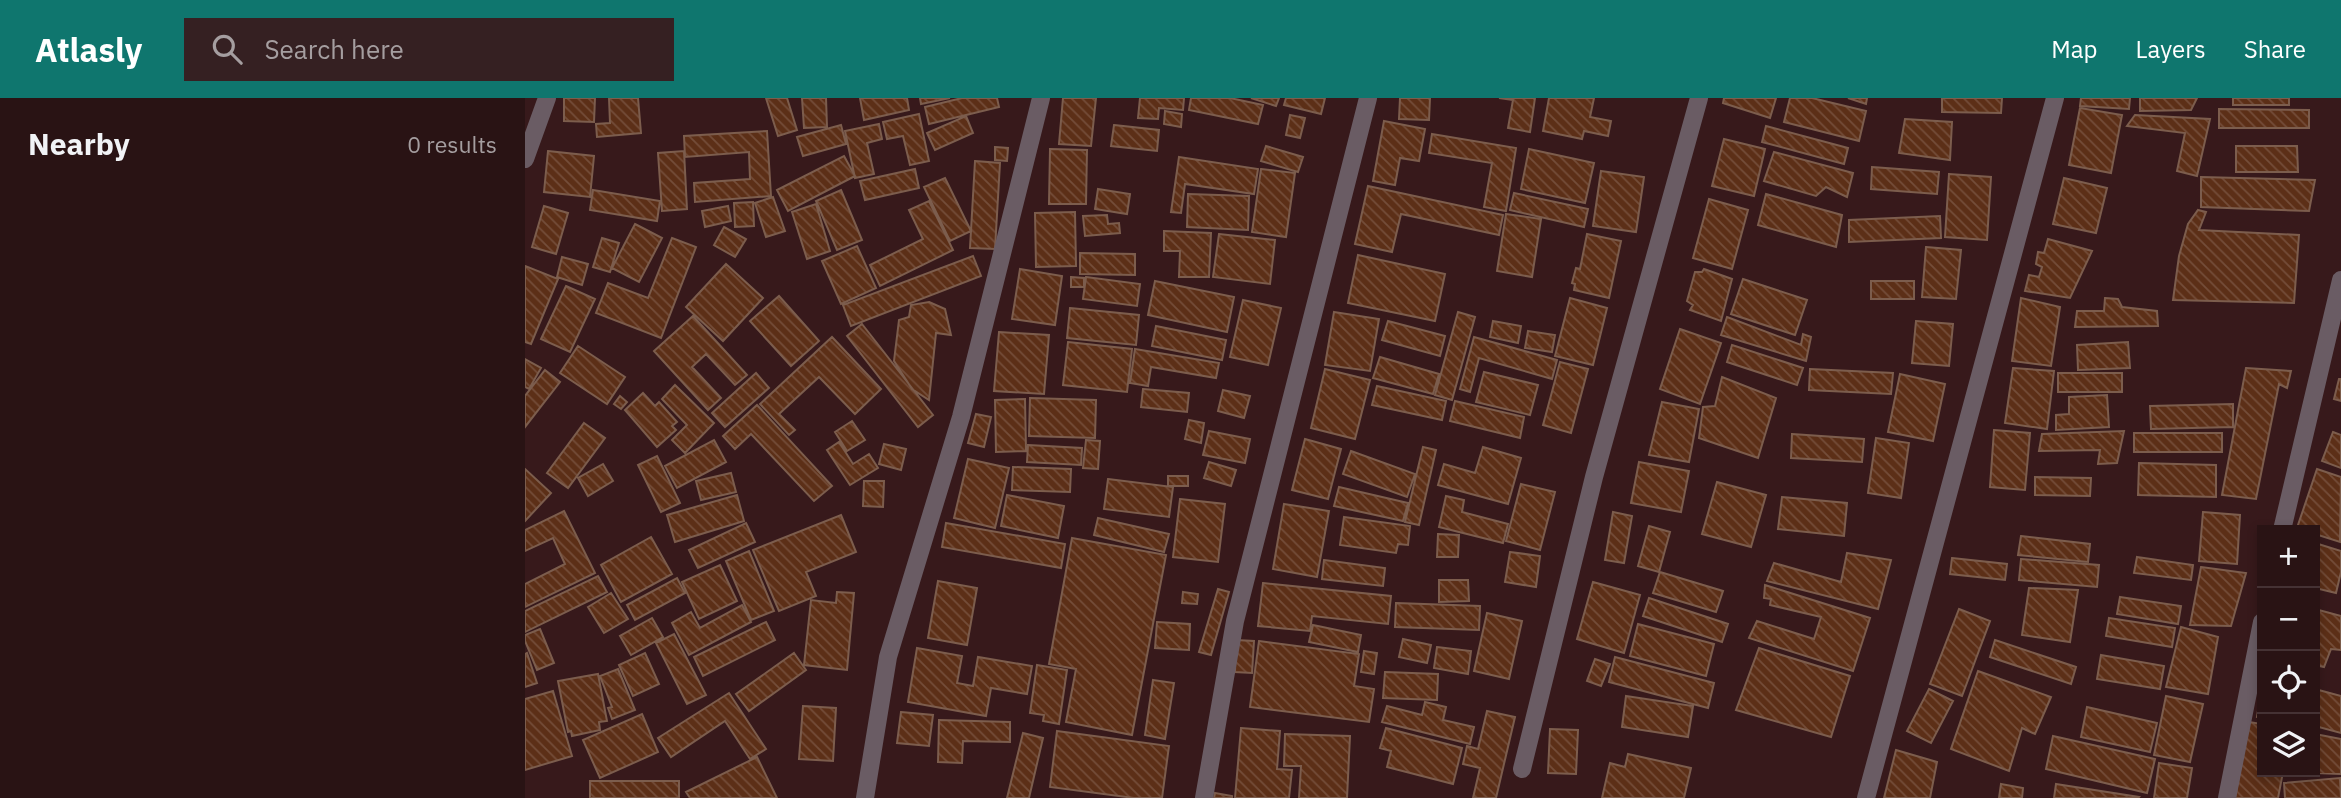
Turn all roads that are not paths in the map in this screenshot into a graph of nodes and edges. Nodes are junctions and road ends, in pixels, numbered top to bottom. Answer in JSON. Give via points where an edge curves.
{"nodes":[{"id":1,"x":547,"y":98,"type":"edge"},
{"id":2,"x":1041,"y":98,"type":"edge"},
{"id":3,"x":1368,"y":98,"type":"edge"},
{"id":4,"x":1699,"y":98,"type":"edge"},
{"id":5,"x":2055,"y":98,"type":"edge"},
{"id":6,"x":525,"y":159,"type":"edge"},
{"id":7,"x":2341,"y":280,"type":"edge"},
{"id":8,"x":2283,"y":525,"type":"edge"},
{"id":9,"x":2257,"y":647,"type":"edge"},
{"id":10,"x":1522,"y":769,"type":"dead end"},
{"id":11,"x":865,"y":798,"type":"edge"},
{"id":12,"x":1204,"y":798,"type":"edge"},
{"id":13,"x":1866,"y":798,"type":"edge"},
{"id":14,"x":2227,"y":798,"type":"edge"}],
"edges":[{"from":1,"to":6,"type":"street"},
{"from":2,"to":11,"type":"street","via":[[961,417],[888,657]]},
{"from":3,"to":12,"type":"street","via":[[1235,621]]},
{"from":4,"to":10,"type":"street","via":[[1594,477]]},
{"from":5,"to":13,"type":"street"},
{"from":7,"to":8,"type":"street"},
{"from":9,"to":14,"type":"street"}]}
